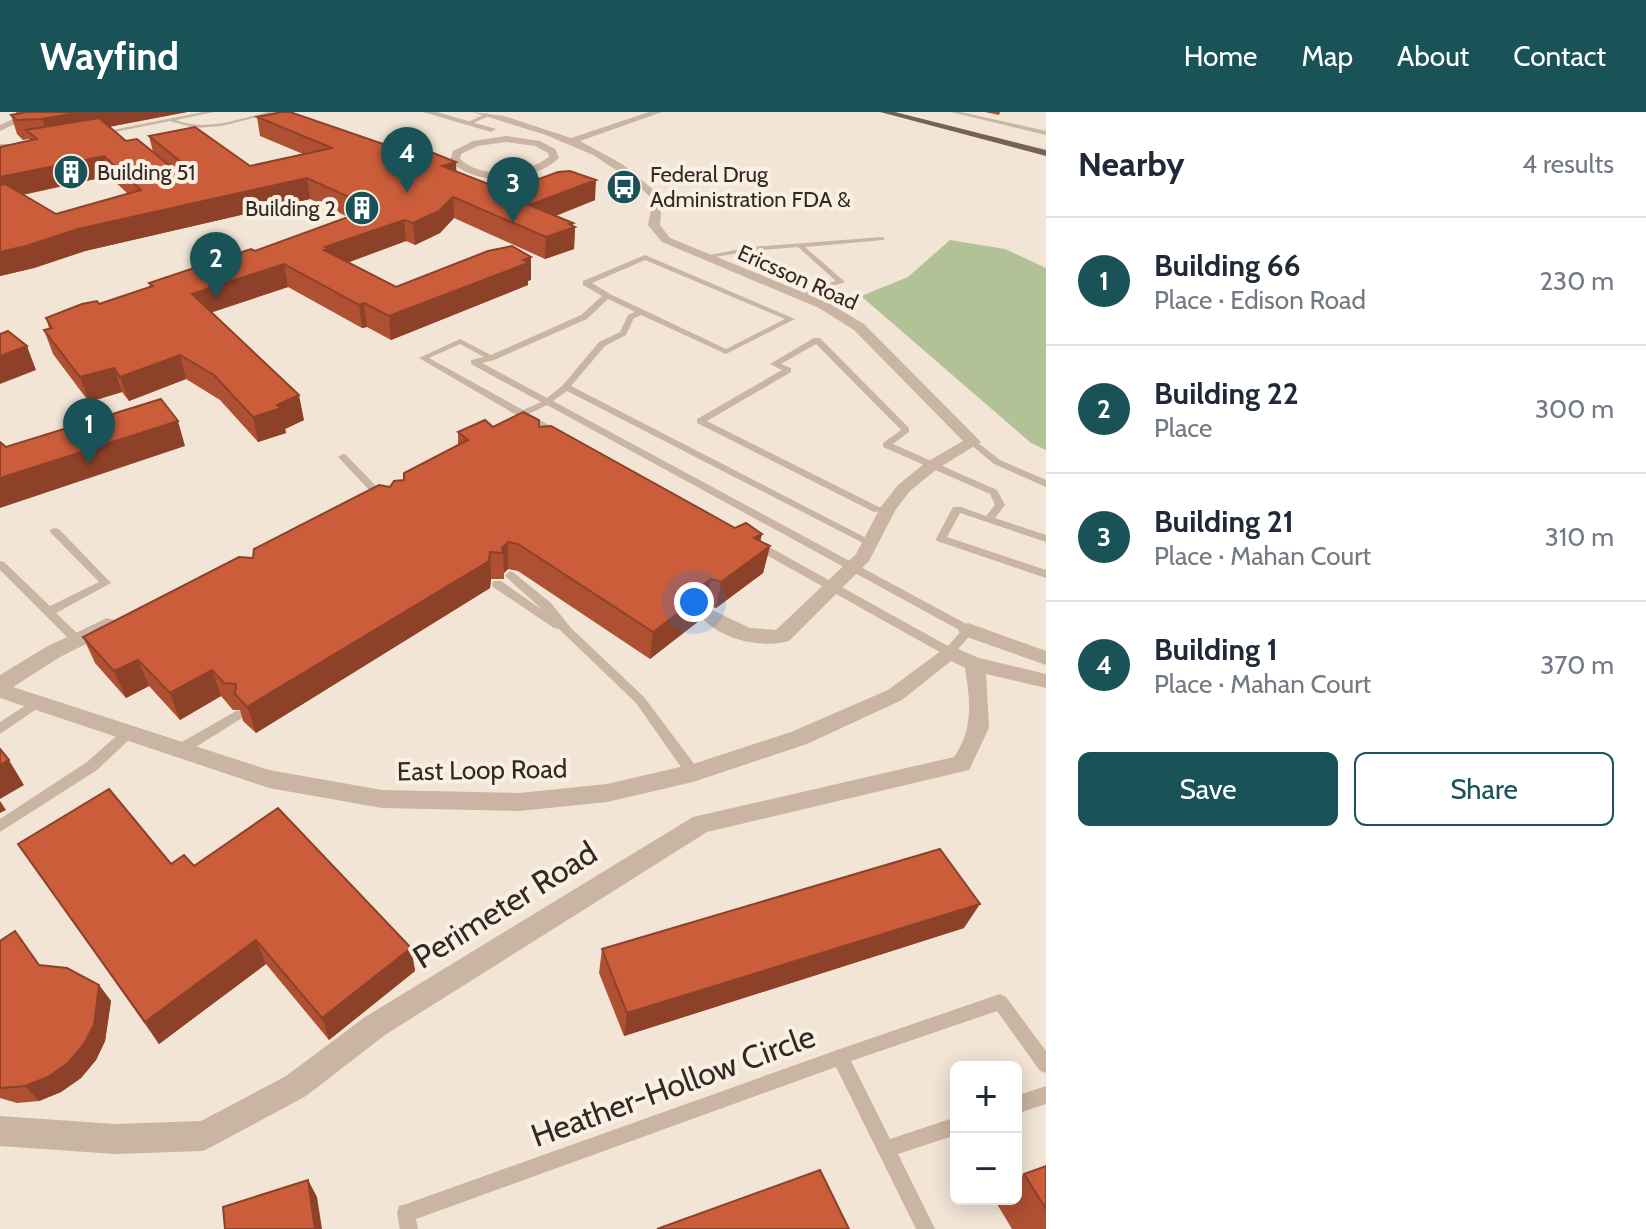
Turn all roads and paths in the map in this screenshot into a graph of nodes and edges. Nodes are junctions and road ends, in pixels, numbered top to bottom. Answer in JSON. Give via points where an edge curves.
{"nodes":[{"id":1,"x":11,"y":112,"type":"edge"},
{"id":2,"x":36,"y":112,"type":"edge"},
{"id":3,"x":211,"y":112,"type":"edge"},
{"id":4,"x":274,"y":112,"type":"edge"},
{"id":5,"x":428,"y":112,"type":"edge"},
{"id":6,"x":476,"y":112,"type":"edge"},
{"id":7,"x":658,"y":112,"type":"edge"},
{"id":8,"x":884,"y":112,"type":"edge"},
{"id":9,"x":923,"y":112,"type":"edge"},
{"id":10,"x":954,"y":112,"type":"edge"},
{"id":11,"x":487,"y":115,"type":"junction"},
{"id":12,"x":0,"y":117,"type":"edge"},
{"id":13,"x":171,"y":120,"type":"junction"},
{"id":14,"x":469,"y":123,"type":"junction"},
{"id":15,"x":0,"y":128,"type":"edge"},
{"id":16,"x":565,"y":129,"type":"dead end"},
{"id":17,"x":116,"y":130,"type":"junction"},
{"id":18,"x":91,"y":133,"type":"edge"},
{"id":19,"x":1046,"y":133,"type":"edge"},
{"id":20,"x":552,"y":134,"type":"junction"},
{"id":21,"x":125,"y":137,"type":"edge"},
{"id":22,"x":506,"y":139,"type":"junction"},
{"id":23,"x":528,"y":141,"type":"junction"},
{"id":24,"x":572,"y":141,"type":"junction"},
{"id":25,"x":1046,"y":142,"type":"edge"},
{"id":26,"x":28,"y":145,"type":"edge"},
{"id":27,"x":0,"y":146,"type":"edge"},
{"id":28,"x":552,"y":152,"type":"junction"},
{"id":29,"x":1046,"y":153,"type":"edge"},
{"id":30,"x":570,"y":157,"type":"dead end"},
{"id":31,"x":583,"y":160,"type":"dead end"},
{"id":32,"x":650,"y":191,"type":"junction"},
{"id":33,"x":882,"y":239,"type":"dead end"},
{"id":34,"x":799,"y":245,"type":"junction"},
{"id":35,"x":703,"y":257,"type":"junction"},
{"id":36,"x":799,"y":295,"type":"junction"},
{"id":37,"x":607,"y":296,"type":"junction"},
{"id":38,"x":640,"y":312,"type":"junction"},
{"id":39,"x":491,"y":358,"type":"junction"},
{"id":40,"x":474,"y":362,"type":"junction"},
{"id":41,"x":448,"y":372,"type":"junction"},
{"id":42,"x":566,"y":387,"type":"junction"},
{"id":43,"x":547,"y":402,"type":"junction"},
{"id":44,"x":521,"y":414,"type":"junction"},
{"id":45,"x":591,"y":427,"type":"junction"},
{"id":46,"x":569,"y":438,"type":"junction"},
{"id":47,"x":973,"y":442,"type":"junction"},
{"id":48,"x":554,"y":443,"type":"edge"},
{"id":49,"x":343,"y":457,"type":"dead end"},
{"id":50,"x":931,"y":466,"type":"junction"},
{"id":51,"x":1046,"y":484,"type":"edge"},
{"id":52,"x":375,"y":490,"type":"junction"},
{"id":53,"x":392,"y":495,"type":"edge"},
{"id":54,"x":726,"y":499,"type":"junction"},
{"id":55,"x":389,"y":508,"type":"edge"},
{"id":56,"x":888,"y":508,"type":"junction"},
{"id":57,"x":704,"y":513,"type":"junction"},
{"id":58,"x":989,"y":519,"type":"junction"},
{"id":59,"x":55,"y":531,"type":"dead end"},
{"id":60,"x":1046,"y":539,"type":"edge"},
{"id":61,"x":871,"y":543,"type":"junction"},
{"id":62,"x":0,"y":564,"type":"edge"},
{"id":63,"x":853,"y":568,"type":"junction"},
{"id":64,"x":1046,"y":574,"type":"edge"},
{"id":65,"x":510,"y":575,"type":"dead end"},
{"id":66,"x":13,"y":577,"type":"junction"},
{"id":67,"x":0,"y":582,"type":"edge"},
{"id":68,"x":497,"y":584,"type":"dead end"},
{"id":69,"x":834,"y":586,"type":"junction"},
{"id":70,"x":48,"y":612,"type":"junction"},
{"id":71,"x":708,"y":614,"type":"edge"},
{"id":72,"x":126,"y":616,"type":"edge"},
{"id":73,"x":968,"y":630,"type":"junction"},
{"id":74,"x":567,"y":631,"type":"junction"},
{"id":75,"x":77,"y":640,"type":"junction"},
{"id":76,"x":949,"y":652,"type":"junction"},
{"id":77,"x":1046,"y":658,"type":"edge"},
{"id":78,"x":974,"y":664,"type":"junction"},
{"id":79,"x":1046,"y":681,"type":"edge"},
{"id":80,"x":0,"y":688,"type":"edge"},
{"id":81,"x":37,"y":703,"type":"junction"},
{"id":82,"x":238,"y":715,"type":"edge"},
{"id":83,"x":0,"y":729,"type":"edge"},
{"id":84,"x":127,"y":734,"type":"junction"},
{"id":85,"x":178,"y":751,"type":"junction"},
{"id":86,"x":693,"y":773,"type":"junction"},
{"id":87,"x":0,"y":826,"type":"edge"},
{"id":88,"x":840,"y":1057,"type":"junction"},
{"id":89,"x":1046,"y":1065,"type":"edge"},
{"id":90,"x":1046,"y":1095,"type":"edge"},
{"id":91,"x":1022,"y":1103,"type":"edge"},
{"id":92,"x":950,"y":1128,"type":"edge"},
{"id":93,"x":0,"y":1131,"type":"edge"},
{"id":94,"x":886,"y":1149,"type":"junction"},
{"id":95,"x":409,"y":1229,"type":"edge"},
{"id":96,"x":926,"y":1229,"type":"edge"}],
"edges":[{"from":1,"to":12,"type":"street"},
{"from":2,"to":15,"type":"street"},
{"from":3,"to":13,"type":"lane"},
{"from":4,"to":13,"type":"lane","via":[[202,126],[184,127]]},
{"from":5,"to":14,"type":"street"},
{"from":6,"to":11,"type":"street"},
{"from":7,"to":24,"type":"street"},
{"from":8,"to":29,"type":"main road"},
{"from":9,"to":25,"type":"main road"},
{"from":10,"to":19,"type":"lane"},
{"from":11,"to":14,"type":"lane"},
{"from":11,"to":20,"type":"street"},
{"from":13,"to":17,"type":"lane"},
{"from":14,"to":22,"type":"street","via":[[502,132]]},
{"from":16,"to":20,"type":"street"},
{"from":17,"to":18,"type":"lane"},
{"from":17,"to":21,"type":"lane"},
{"from":20,"to":23,"type":"street"},
{"from":20,"to":24,"type":"street"},
{"from":22,"to":23,"type":"street"},
{"from":22,"to":28,"type":"street","via":[[465,147],[455,160],[474,172],[513,174],[542,168]]},
{"from":23,"to":28,"type":"street"},
{"from":24,"to":28,"type":"street"},
{"from":24,"to":32,"type":"street","via":[[613,162]]},
{"from":26,"to":27,"type":"lane"},
{"from":28,"to":30,"type":"street"},
{"from":31,"to":32,"type":"street"},
{"from":32,"to":35,"type":"street","name":"Ericsson Road","via":[[658,199],[654,225],[661,236]]},
{"from":33,"to":34,"type":"lane"},
{"from":34,"to":35,"type":"lane"},
{"from":34,"to":36,"type":"lane","via":[[841,282]]},
{"from":35,"to":36,"type":"street","name":"Ericsson Road"},
{"from":36,"to":47,"type":"street","name":"Ericsson Road","via":[[859,327]]},
{"from":37,"to":38,"type":"lane"},
{"from":37,"to":38,"type":"lane","via":[[586,283],[645,257],[791,319],[726,352]]},
{"from":37,"to":39,"type":"lane","via":[[584,317]]},
{"from":38,"to":42,"type":"lane","via":[[623,333],[602,344]]},
{"from":39,"to":40,"type":"lane"},
{"from":39,"to":41,"type":"lane","via":[[460,341],[423,358]]},
{"from":40,"to":41,"type":"lane"},
{"from":40,"to":43,"type":"lane"},
{"from":41,"to":44,"type":"lane"},
{"from":42,"to":43,"type":"lane"},
{"from":42,"to":61,"type":"lane"},
{"from":43,"to":44,"type":"lane"},
{"from":43,"to":45,"type":"lane"},
{"from":44,"to":46,"type":"lane"},
{"from":45,"to":46,"type":"lane"},
{"from":45,"to":54,"type":"lane"},
{"from":46,"to":48,"type":"lane"},
{"from":46,"to":57,"type":"lane"},
{"from":47,"to":50,"type":"street"},
{"from":47,"to":51,"type":"lane","via":[[997,462]]},
{"from":49,"to":52,"type":"lane"},
{"from":50,"to":56,"type":"street"},
{"from":50,"to":56,"type":"lane","via":[[886,445],[906,430],[817,340],[774,364],[788,370],[700,421],[878,510]]},
{"from":50,"to":58,"type":"lane","via":[[999,497],[1000,505]]},
{"from":52,"to":53,"type":"lane"},
{"from":52,"to":55,"type":"lane"},
{"from":54,"to":57,"type":"lane"},
{"from":54,"to":63,"type":"lane"},
{"from":56,"to":61,"type":"street"},
{"from":57,"to":69,"type":"lane"},
{"from":58,"to":60,"type":"lane"},
{"from":58,"to":64,"type":"lane","via":[[957,509],[941,539]]},
{"from":59,"to":70,"type":"lane","via":[[106,583]]},
{"from":61,"to":63,"type":"street"},
{"from":62,"to":66,"type":"lane"},
{"from":63,"to":69,"type":"street"},
{"from":63,"to":73,"type":"lane"},
{"from":65,"to":74,"type":"lane"},
{"from":66,"to":67,"type":"lane"},
{"from":66,"to":70,"type":"lane"},
{"from":68,"to":74,"type":"lane"},
{"from":69,"to":71,"type":"street","via":[[782,636],[769,639],[735,631]]},
{"from":69,"to":76,"type":"lane"},
{"from":70,"to":75,"type":"lane"},
{"from":72,"to":75,"type":"street"},
{"from":73,"to":76,"type":"lane"},
{"from":73,"to":77,"type":"street"},
{"from":74,"to":86,"type":"lane","via":[[640,700]]},
{"from":75,"to":80,"type":"street"},
{"from":76,"to":78,"type":"street"},
{"from":76,"to":86,"type":"street","name":"East Loop Road","via":[[895,695],[799,738]]},
{"from":78,"to":79,"type":"street"},
{"from":78,"to":93,"type":"street","name":"Perimeter Road","via":[[981,711],[976,745],[961,764],[701,824],[375,1026],[296,1086],[203,1136],[115,1139]]},
{"from":80,"to":81,"type":"street","name":"East Loop Road"},
{"from":81,"to":83,"type":"lane"},
{"from":81,"to":84,"type":"street","name":"East Loop Road"},
{"from":82,"to":85,"type":"lane"},
{"from":84,"to":85,"type":"street","name":"East Loop Road"},
{"from":84,"to":87,"type":"lane","via":[[92,766]]},
{"from":85,"to":86,"type":"street","name":"East Loop Road","via":[[269,779],[382,799],[519,802],[607,793]]},
{"from":88,"to":89,"type":"lane","via":[[1000,1002]]},
{"from":88,"to":94,"type":"lane","name":"Heather-Hollow Circle"},
{"from":88,"to":95,"type":"lane","name":"Heather-Hollow Circle","via":[[406,1213]]},
{"from":90,"to":91,"type":"lane"},
{"from":92,"to":94,"type":"lane"},
{"from":94,"to":96,"type":"lane","name":"Heather-Hollow Circle"}]}
